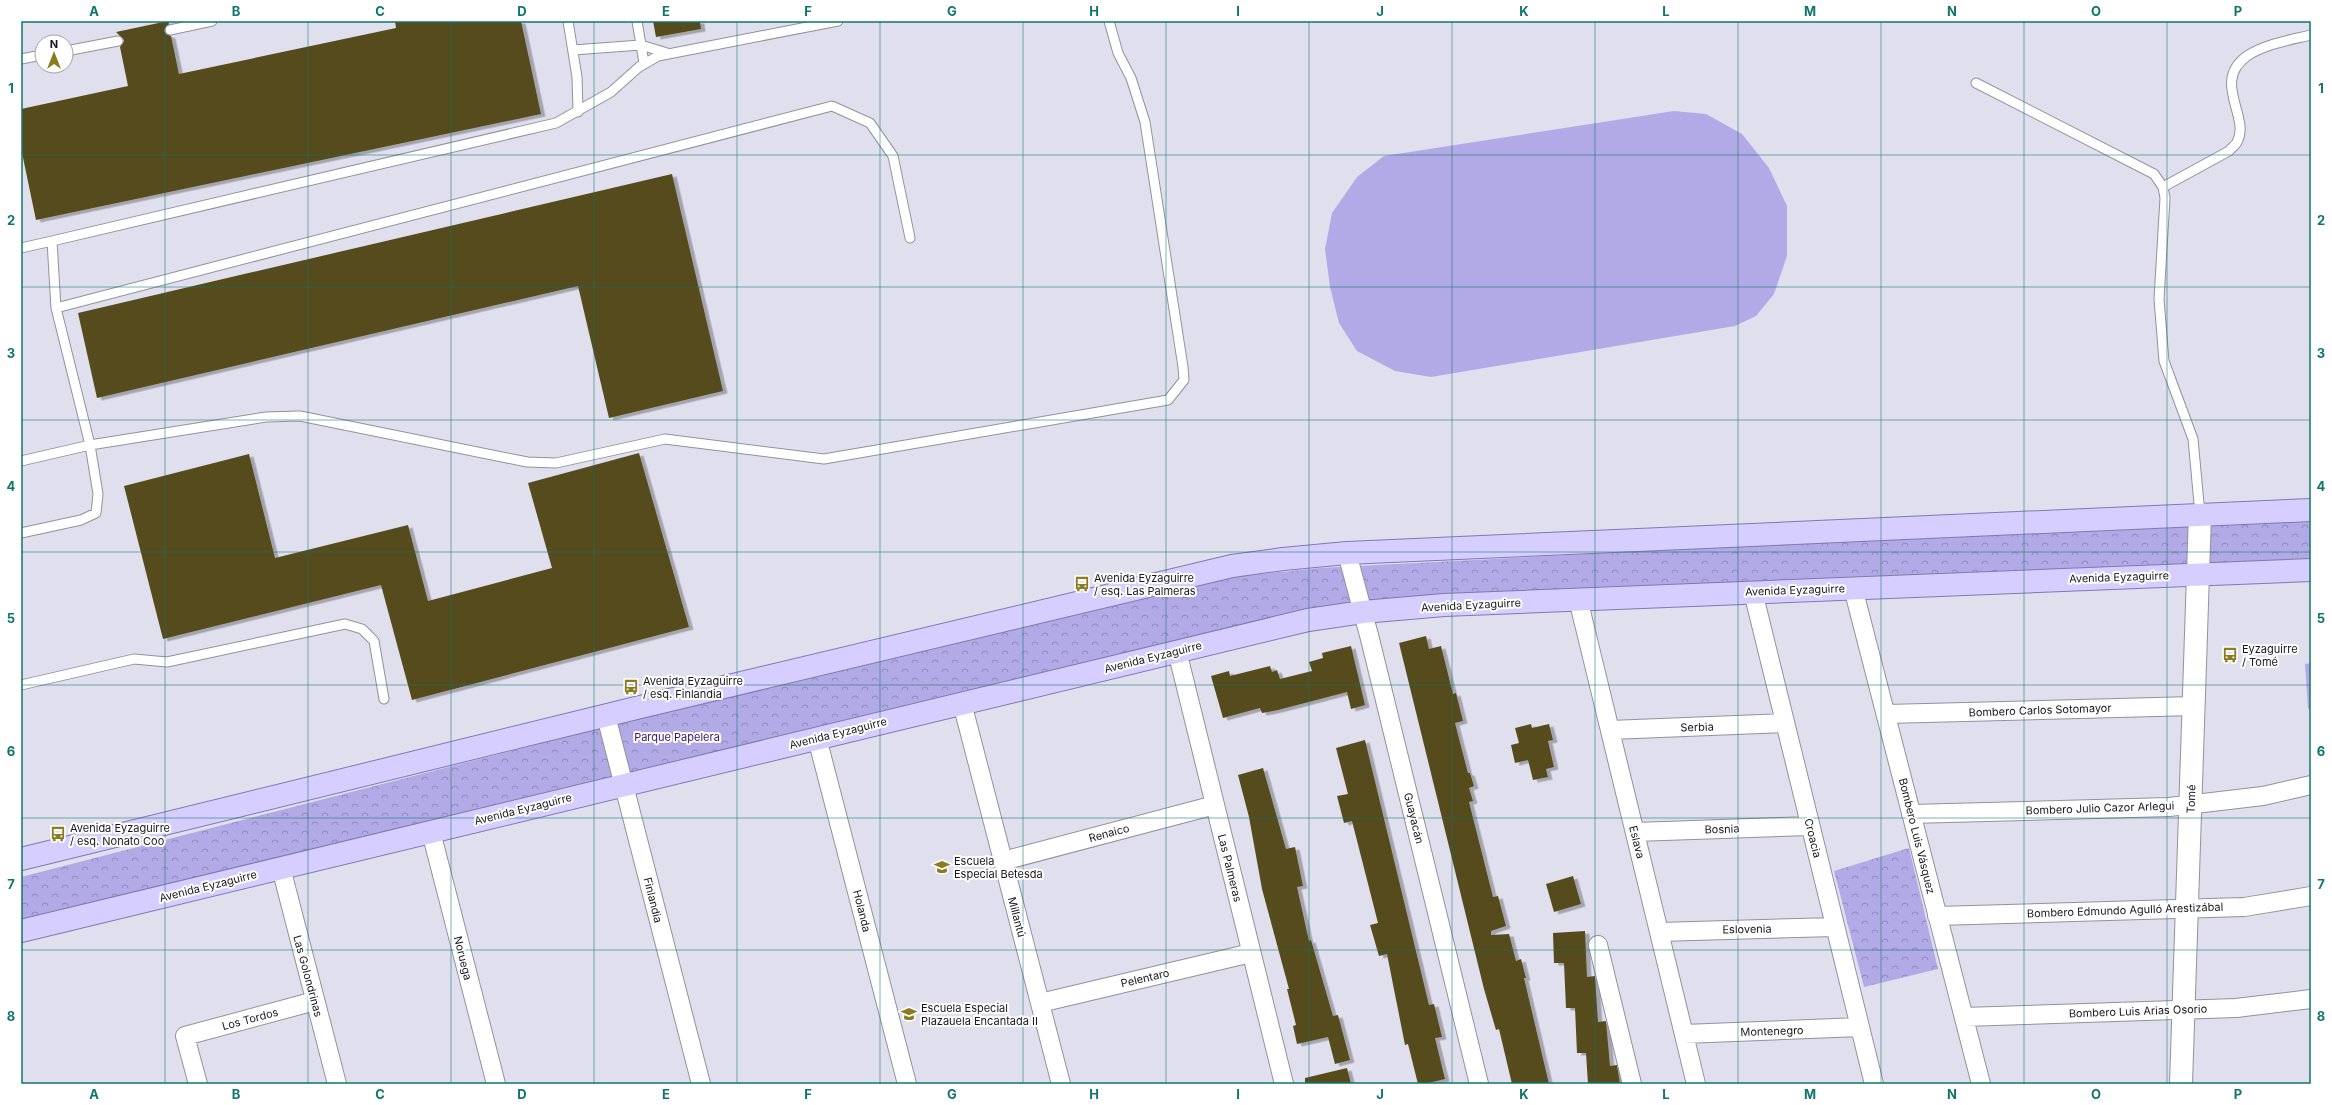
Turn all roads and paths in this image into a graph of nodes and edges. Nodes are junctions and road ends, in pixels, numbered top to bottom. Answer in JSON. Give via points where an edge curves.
{"nodes":[{"id":1,"x":212,"y":21,"type":"edge"},
{"id":2,"x":568,"y":21,"type":"edge"},
{"id":3,"x":637,"y":21,"type":"edge"},
{"id":4,"x":838,"y":21,"type":"edge"},
{"id":5,"x":1109,"y":21,"type":"edge"},
{"id":6,"x":170,"y":30,"type":"dead end"},
{"id":7,"x":2311,"y":35,"type":"edge"},
{"id":8,"x":118,"y":41,"type":"dead end"},
{"id":9,"x":641,"y":45,"type":"junction"},
{"id":10,"x":74,"y":49,"type":"edge"},
{"id":11,"x":573,"y":50,"type":"junction"},
{"id":12,"x":667,"y":53,"type":"junction"},
{"id":13,"x":34,"y":57,"type":"edge"},
{"id":14,"x":21,"y":60,"type":"edge"},
{"id":15,"x":644,"y":63,"type":"junction"},
{"id":16,"x":1976,"y":83,"type":"dead end"},
{"id":17,"x":578,"y":112,"type":"junction"},
{"id":18,"x":2163,"y":187,"type":"junction"},
{"id":19,"x":910,"y":238,"type":"dead end"},
{"id":20,"x":52,"y":241,"type":"junction"},
{"id":21,"x":21,"y":248,"type":"edge"},
{"id":22,"x":56,"y":308,"type":"junction"},
{"id":23,"x":90,"y":445,"type":"junction"},
{"id":24,"x":21,"y":461,"type":"edge"},
{"id":25,"x":2311,"y":510,"type":"edge"},
{"id":26,"x":2200,"y":514,"type":"junction"},
{"id":27,"x":21,"y":533,"type":"edge"},
{"id":28,"x":1347,"y":554,"type":"junction"},
{"id":29,"x":2311,"y":570,"type":"edge"},
{"id":30,"x":2198,"y":574,"type":"junction"},
{"id":31,"x":1853,"y":588,"type":"junction"},
{"id":32,"x":1753,"y":592,"type":"junction"},
{"id":33,"x":1578,"y":599,"type":"junction"},
{"id":34,"x":1363,"y":612,"type":"junction"},
{"id":35,"x":1178,"y":651,"type":"junction"},
{"id":36,"x":21,"y":685,"type":"edge"},
{"id":37,"x":384,"y":699,"type":"dead end"},
{"id":38,"x":962,"y":703,"type":"junction"},
{"id":39,"x":2194,"y":706,"type":"junction"},
{"id":40,"x":1886,"y":714,"type":"junction"},
{"id":41,"x":606,"y":716,"type":"junction"},
{"id":42,"x":1785,"y":723,"type":"junction"},
{"id":43,"x":1610,"y":730,"type":"junction"},
{"id":44,"x":817,"y":738,"type":"junction"},
{"id":45,"x":624,"y":784,"type":"junction"},
{"id":46,"x":2311,"y":785,"type":"edge"},
{"id":47,"x":2191,"y":804,"type":"junction"},
{"id":48,"x":1215,"y":805,"type":"junction"},
{"id":49,"x":1911,"y":814,"type":"junction"},
{"id":50,"x":1810,"y":826,"type":"junction"},
{"id":51,"x":431,"y":832,"type":"junction"},
{"id":52,"x":1635,"y":832,"type":"junction"},
{"id":53,"x":21,"y":859,"type":"edge"},
{"id":54,"x":1003,"y":861,"type":"junction"},
{"id":55,"x":281,"y":868,"type":"junction"},
{"id":56,"x":2311,"y":896,"type":"edge"},
{"id":57,"x":2187,"y":908,"type":"junction"},
{"id":58,"x":1937,"y":916,"type":"junction"},
{"id":59,"x":1835,"y":927,"type":"junction"},
{"id":60,"x":21,"y":931,"type":"edge"},
{"id":61,"x":1659,"y":932,"type":"junction"},
{"id":62,"x":1598,"y":945,"type":"dead end"},
{"id":63,"x":1251,"y":953,"type":"junction"},
{"id":64,"x":2311,"y":999,"type":"edge"},
{"id":65,"x":315,"y":1001,"type":"junction"},
{"id":66,"x":1040,"y":1003,"type":"junction"},
{"id":67,"x":2184,"y":1010,"type":"junction"},
{"id":68,"x":1964,"y":1017,"type":"junction"},
{"id":69,"x":1860,"y":1028,"type":"junction"},
{"id":70,"x":1684,"y":1034,"type":"junction"},
{"id":71,"x":198,"y":1084,"type":"edge"},
{"id":72,"x":337,"y":1084,"type":"edge"},
{"id":73,"x":496,"y":1084,"type":"edge"},
{"id":74,"x":701,"y":1084,"type":"edge"},
{"id":75,"x":907,"y":1084,"type":"edge"},
{"id":76,"x":1060,"y":1084,"type":"edge"},
{"id":77,"x":1284,"y":1084,"type":"edge"},
{"id":78,"x":1479,"y":1084,"type":"edge"},
{"id":79,"x":1632,"y":1084,"type":"edge"},
{"id":80,"x":1696,"y":1084,"type":"edge"},
{"id":81,"x":1874,"y":1084,"type":"edge"},
{"id":82,"x":1981,"y":1084,"type":"edge"},
{"id":83,"x":2182,"y":1084,"type":"edge"}],
"edges":[{"from":1,"to":6,"type":"lane"},
{"from":2,"to":11,"type":"lane"},
{"from":3,"to":9,"type":"lane"},
{"from":4,"to":12,"type":"lane"},
{"from":5,"to":23,"type":"lane","via":[[1118,53],[1131,78],[1143,115],[1150,153],[1184,380],[1168,400],[824,459],[665,439],[556,463],[527,462],[300,416],[266,417]]},
{"from":7,"to":18,"type":"lane","via":[[2266,47],[2246,57],[2233,73],[2231,87],[2240,130],[2237,142],[2229,151]]},
{"from":8,"to":10,"type":"lane"},
{"from":9,"to":11,"type":"lane"},
{"from":9,"to":12,"type":"lane"},
{"from":9,"to":15,"type":"lane"},
{"from":11,"to":17,"type":"lane"},
{"from":12,"to":15,"type":"lane"},
{"from":13,"to":14,"type":"lane"},
{"from":15,"to":17,"type":"lane","via":[[610,92]]},
{"from":16,"to":18,"type":"lane","via":[[2154,174]]},
{"from":17,"to":20,"type":"lane","via":[[556,123]]},
{"from":18,"to":26,"type":"lane","via":[[2165,198],[2159,300],[2164,361],[2193,439]]},
{"from":19,"to":22,"type":"lane","via":[[892,156],[870,123],[832,106]]},
{"from":20,"to":21,"type":"lane"},
{"from":20,"to":22,"type":"lane"},
{"from":22,"to":23,"type":"lane"},
{"from":23,"to":24,"type":"lane"},
{"from":23,"to":27,"type":"lane","via":[[98,494],[96,513],[81,520]]},
{"from":25,"to":26,"type":"main road"},
{"from":26,"to":28,"type":"main road"},
{"from":26,"to":30,"type":"street","name":"Tomé"},
{"from":28,"to":34,"type":"street","name":"Guayacán"},
{"from":28,"to":41,"type":"main road","via":[[1282,558],[1232,566]]},
{"from":29,"to":30,"type":"main road","name":"Avenida Eyzaguirre"},
{"from":30,"to":31,"type":"main road","name":"Avenida Eyzaguirre"},
{"from":30,"to":39,"type":"street","name":"Tomé"},
{"from":31,"to":32,"type":"main road","name":"Avenida Eyzaguirre"},
{"from":31,"to":40,"type":"street","name":"Bombero Luis Vásquez"},
{"from":32,"to":33,"type":"main road","name":"Avenida Eyzaguirre"},
{"from":32,"to":42,"type":"street","name":"Croacia"},
{"from":33,"to":34,"type":"main road","name":"Avenida Eyzaguirre","via":[[1444,605]]},
{"from":33,"to":43,"type":"street","name":"Eslava"},
{"from":34,"to":35,"type":"main road","name":"Avenida Eyzaguirre","via":[[1275,627]]},
{"from":34,"to":78,"type":"street","name":"Guayacán"},
{"from":35,"to":38,"type":"main road","name":"Avenida Eyzaguirre"},
{"from":35,"to":48,"type":"street","name":"Las Palmeras"},
{"from":36,"to":37,"type":"lane","via":[[134,659],[168,662],[345,624],[362,629],[374,641]]},
{"from":38,"to":44,"type":"main road","name":"Avenida Eyzaguirre"},
{"from":38,"to":54,"type":"street","name":"Millantú"},
{"from":39,"to":40,"type":"street","name":"Bombero Carlos Sotomayor"},
{"from":39,"to":47,"type":"street","name":"Tomé"},
{"from":40,"to":49,"type":"street","name":"Bombero Luis Vásquez"},
{"from":41,"to":45,"type":"street","name":"Finlandia"},
{"from":41,"to":53,"type":"main road"},
{"from":42,"to":43,"type":"street","name":"Serbia"},
{"from":42,"to":50,"type":"street","name":"Croacia"},
{"from":43,"to":52,"type":"street","name":"Eslava"},
{"from":44,"to":45,"type":"main road","name":"Avenida Eyzaguirre"},
{"from":44,"to":75,"type":"street","name":"Holanda"},
{"from":45,"to":51,"type":"main road","name":"Avenida Eyzaguirre"},
{"from":45,"to":74,"type":"street","name":"Finlandia"},
{"from":46,"to":47,"type":"street","name":"Bombero Julio Cazor Arlegui","via":[[2264,796]]},
{"from":47,"to":49,"type":"street","name":"Bombero Julio Cazor Arlegui","via":[[2169,807]]},
{"from":47,"to":57,"type":"street","name":"Tomé"},
{"from":48,"to":54,"type":"street","name":"Renaico"},
{"from":48,"to":63,"type":"street","name":"Las Palmeras"},
{"from":49,"to":58,"type":"street","name":"Bombero Luis Vásquez"},
{"from":50,"to":52,"type":"street","name":"Bosnia"},
{"from":50,"to":59,"type":"street","name":"Croacia"},
{"from":51,"to":55,"type":"main road","name":"Avenida Eyzaguirre"},
{"from":51,"to":73,"type":"street","name":"Noruega"},
{"from":52,"to":61,"type":"street","name":"Eslava"},
{"from":54,"to":66,"type":"street","name":"Millantú"},
{"from":55,"to":60,"type":"main road","name":"Avenida Eyzaguirre"},
{"from":55,"to":65,"type":"street","name":"Las Golondrinas"},
{"from":56,"to":57,"type":"street","name":"Bombero Edmundo Agulló Arestizábal","via":[[2244,907]]},
{"from":57,"to":58,"type":"street","name":"Bombero Edmundo Agulló Arestizábal"},
{"from":57,"to":67,"type":"street","name":"Tomé"},
{"from":58,"to":68,"type":"street","name":"Bombero Luis Vásquez"},
{"from":59,"to":61,"type":"street","name":"Eslovenia"},
{"from":59,"to":69,"type":"street","name":"Croacia"},
{"from":61,"to":70,"type":"street","name":"Eslava"},
{"from":62,"to":79,"type":"street"},
{"from":63,"to":66,"type":"street","name":"Pelentaro"},
{"from":63,"to":77,"type":"street","name":"Las Palmeras"},
{"from":64,"to":67,"type":"street","name":"Bombero Luis Arias Osorio","via":[[2263,1006]]},
{"from":65,"to":71,"type":"street","name":"Los Tordos","via":[[185,1036]]},
{"from":65,"to":72,"type":"street","name":"Las Golondrinas"},
{"from":66,"to":76,"type":"street","name":"Millantú"},
{"from":67,"to":68,"type":"street","name":"Bombero Luis Arias Osorio"},
{"from":67,"to":83,"type":"street","name":"Tomé"},
{"from":68,"to":82,"type":"street","name":"Bombero Luis Vásquez"},
{"from":69,"to":70,"type":"street","name":"Montenegro"},
{"from":69,"to":81,"type":"street","name":"Croacia"},
{"from":70,"to":80,"type":"street","name":"Eslava"}]}
